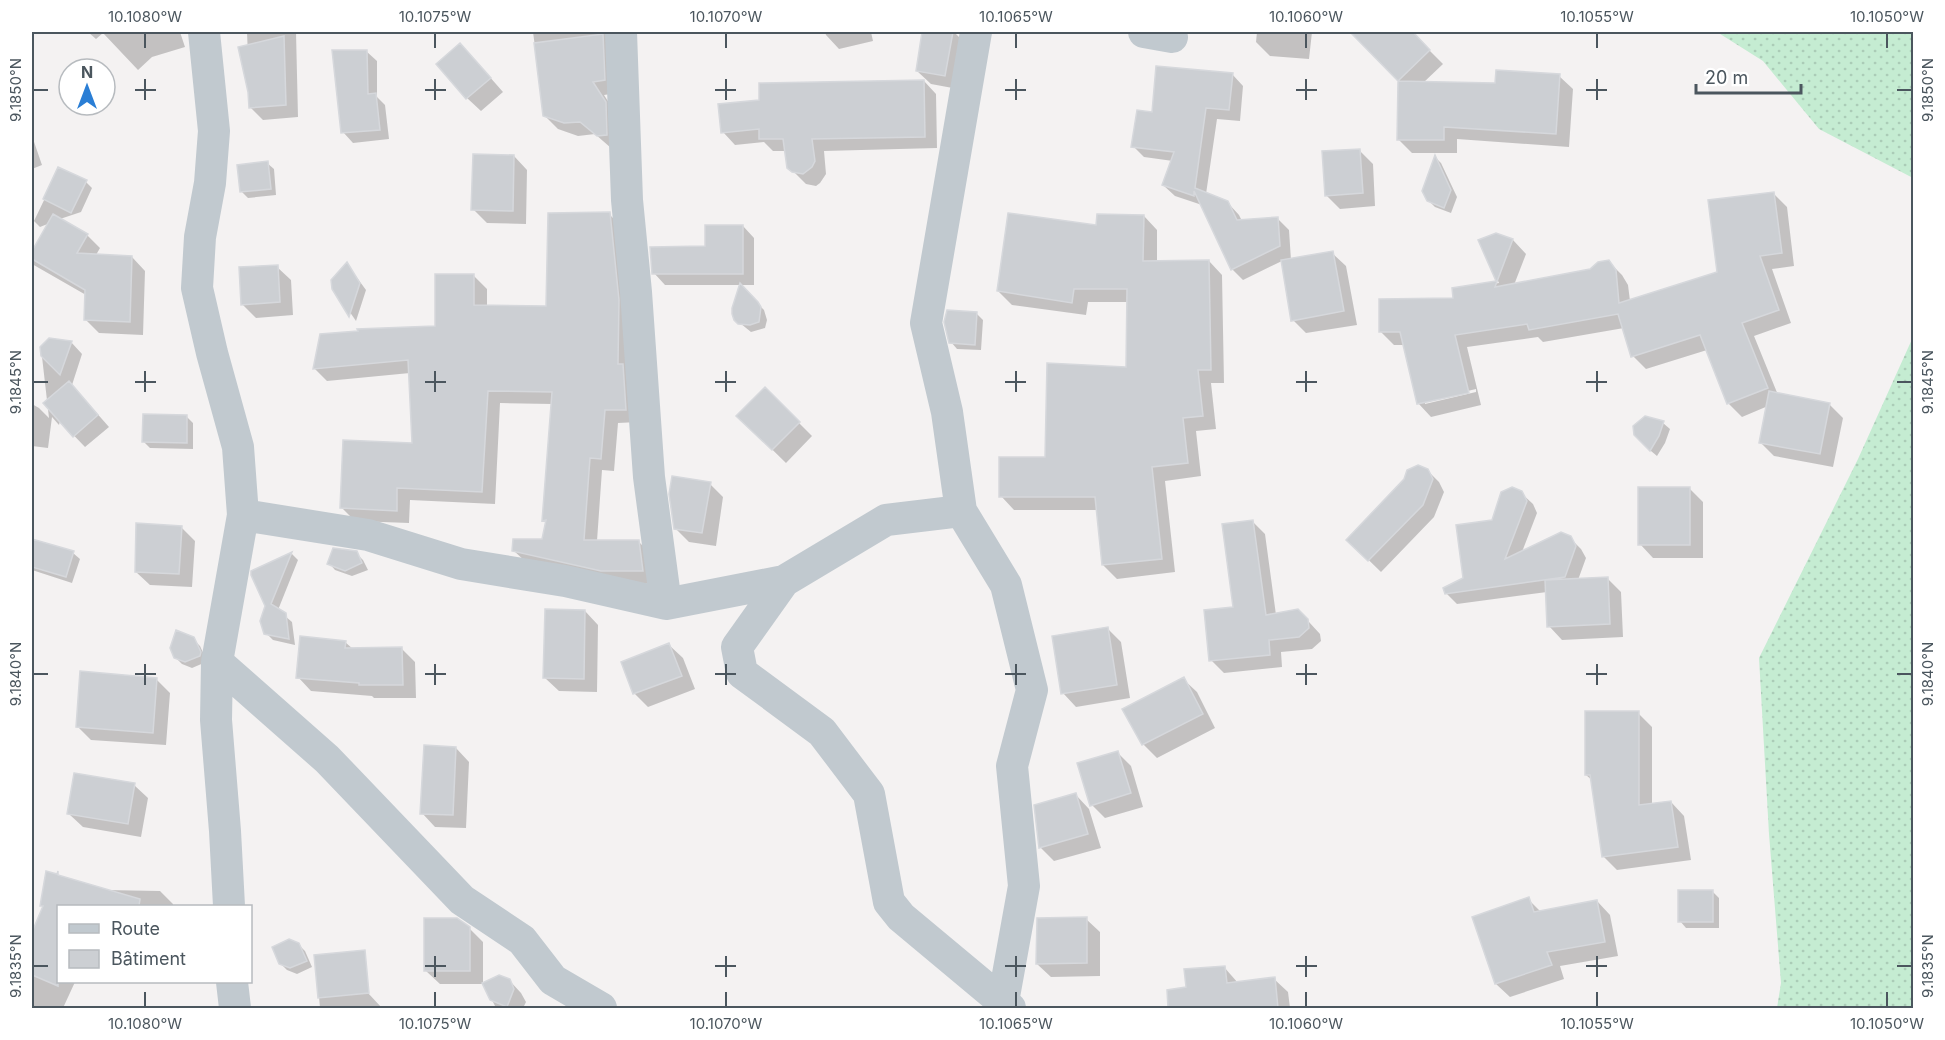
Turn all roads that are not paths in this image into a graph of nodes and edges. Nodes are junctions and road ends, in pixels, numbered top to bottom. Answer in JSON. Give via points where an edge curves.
{"nodes":[{"id":1,"x":204,"y":32,"type":"edge"},
{"id":2,"x":621,"y":32,"type":"edge"},
{"id":3,"x":976,"y":32,"type":"edge"},
{"id":4,"x":961,"y":510,"type":"junction"},
{"id":5,"x":243,"y":515,"type":"junction"},
{"id":6,"x":784,"y":581,"type":"junction"},
{"id":7,"x":666,"y":604,"type":"junction"},
{"id":8,"x":217,"y":662,"type":"junction"},
{"id":9,"x":229,"y":905,"type":"edge"},
{"id":10,"x":232,"y":983,"type":"edge"},
{"id":11,"x":1006,"y":1005,"type":"edge"},
{"id":12,"x":235,"y":1008,"type":"edge"},
{"id":13,"x":601,"y":1008,"type":"edge"}],
"edges":[{"from":1,"to":5,"type":"street","via":[[214,131],[197,288],[238,447]]},
{"from":2,"to":7,"type":"street","via":[[627,200],[648,477]]},
{"from":3,"to":4,"type":"street","via":[[926,323],[947,412]]},
{"from":4,"to":6,"type":"street","via":[[886,520]]},
{"from":4,"to":11,"type":"street","via":[[1006,585],[1032,690],[1012,766],[1024,886]]},
{"from":5,"to":7,"type":"street","via":[[368,535],[461,564],[565,581]]},
{"from":5,"to":8,"type":"street"},
{"from":6,"to":7,"type":"street"},
{"from":6,"to":11,"type":"street","via":[[737,647],[742,673],[822,732],[868,794],[889,902]]},
{"from":8,"to":9,"type":"street","via":[[216,720]]},
{"from":8,"to":13,"type":"street","via":[[327,759],[462,900],[522,940],[553,980]]},
{"from":10,"to":12,"type":"street"}]}
